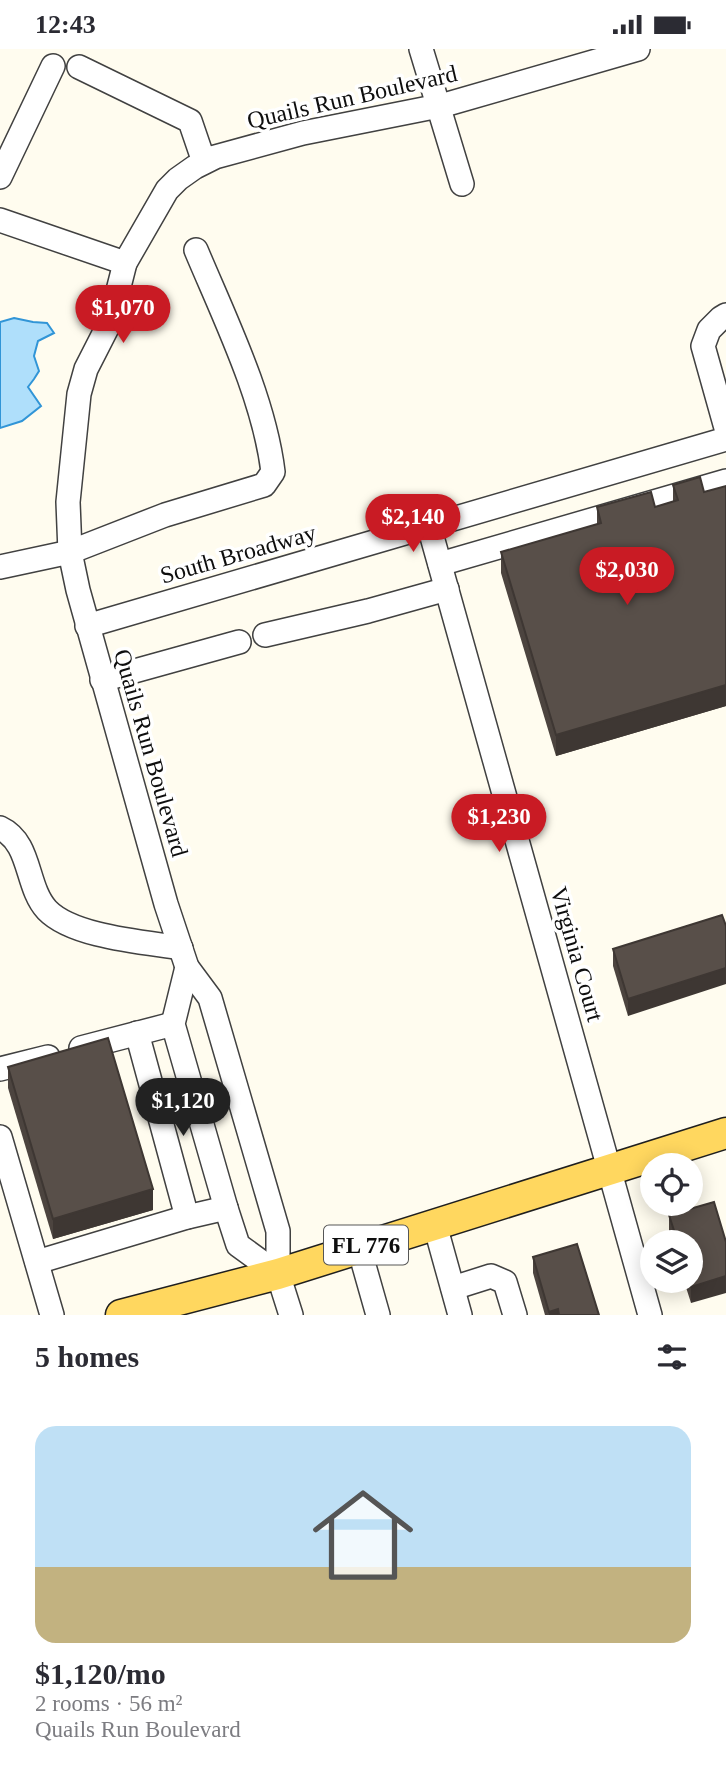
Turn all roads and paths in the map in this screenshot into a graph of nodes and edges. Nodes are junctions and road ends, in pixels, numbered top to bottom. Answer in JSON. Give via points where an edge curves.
{"nodes":[{"id":1,"x":421,"y":49,"type":"edge"},
{"id":2,"x":638,"y":49,"type":"edge"},
{"id":3,"x":53,"y":66,"type":"dead end"},
{"id":4,"x":79,"y":67,"type":"dead end"},
{"id":5,"x":438,"y":106,"type":"junction"},
{"id":6,"x":204,"y":162,"type":"junction"},
{"id":7,"x":0,"y":177,"type":"edge"},
{"id":8,"x":462,"y":184,"type":"dead end"},
{"id":9,"x":0,"y":220,"type":"edge"},
{"id":10,"x":196,"y":250,"type":"dead end"},
{"id":11,"x":125,"y":263,"type":"junction"},
{"id":12,"x":726,"y":315,"type":"edge"},
{"id":13,"x":726,"y":428,"type":"edge"},
{"id":14,"x":726,"y":439,"type":"edge"},
{"id":15,"x":726,"y":481,"type":"edge"},
{"id":16,"x":429,"y":526,"type":"junction"},
{"id":17,"x":70,"y":552,"type":"junction"},
{"id":18,"x":440,"y":564,"type":"junction"},
{"id":19,"x":0,"y":567,"type":"edge"},
{"id":20,"x":447,"y":589,"type":"junction"},
{"id":21,"x":87,"y":626,"type":"junction"},
{"id":22,"x":265,"y":635,"type":"dead end"},
{"id":23,"x":239,"y":642,"type":"dead end"},
{"id":24,"x":103,"y":680,"type":"junction"},
{"id":25,"x":0,"y":828,"type":"edge"},
{"id":26,"x":184,"y":958,"type":"junction"},
{"id":27,"x":173,"y":1024,"type":"junction"},
{"id":28,"x":137,"y":1033,"type":"junction"},
{"id":29,"x":0,"y":1069,"type":"edge"},
{"id":30,"x":726,"y":1133,"type":"edge"},
{"id":31,"x":0,"y":1137,"type":"edge"},
{"id":32,"x":610,"y":1171,"type":"junction"},
{"id":33,"x":226,"y":1208,"type":"junction"},
{"id":34,"x":187,"y":1217,"type":"junction"},
{"id":35,"x":435,"y":1225,"type":"junction"},
{"id":36,"x":359,"y":1248,"type":"junction"},
{"id":37,"x":37,"y":1262,"type":"junction"},
{"id":38,"x":278,"y":1274,"type":"junction"},
{"id":39,"x":453,"y":1288,"type":"junction"},
{"id":40,"x":52,"y":1315,"type":"edge"},
{"id":41,"x":121,"y":1315,"type":"edge"},
{"id":42,"x":291,"y":1315,"type":"edge"},
{"id":43,"x":378,"y":1315,"type":"edge"},
{"id":44,"x":460,"y":1315,"type":"edge"},
{"id":45,"x":514,"y":1315,"type":"edge"},
{"id":46,"x":650,"y":1315,"type":"edge"}],
"edges":[{"from":1,"to":5,"type":"street"},
{"from":2,"to":5,"type":"street","name":"Quails Run Boulevard"},
{"from":3,"to":7,"type":"street"},
{"from":4,"to":6,"type":"street","via":[[190,121]]},
{"from":5,"to":6,"type":"street","name":"Quails Run Boulevard","via":[[303,132]]},
{"from":5,"to":8,"type":"street"},
{"from":6,"to":11,"type":"street","name":"Quails Run Boulevard","via":[[167,190]]},
{"from":9,"to":11,"type":"street"},
{"from":10,"to":17,"type":"street","via":[[243,362],[270,444],[273,473],[264,485],[165,515]]},
{"from":11,"to":17,"type":"street","name":"Quails Run Boulevard","via":[[110,322],[79,394],[68,502]]},
{"from":12,"to":13,"type":"street","via":[[709,330],[703,346]]},
{"from":14,"to":16,"type":"street","name":"South Broadway"},
{"from":15,"to":18,"type":"street"},
{"from":16,"to":18,"type":"street","name":"Virginia Court"},
{"from":16,"to":21,"type":"street","name":"South Broadway"},
{"from":17,"to":19,"type":"street"},
{"from":17,"to":21,"type":"street","name":"Quails Run Boulevard"},
{"from":18,"to":20,"type":"street","name":"Virginia Court"},
{"from":20,"to":22,"type":"street"},
{"from":20,"to":32,"type":"street","name":"Virginia Court"},
{"from":21,"to":24,"type":"street","name":"Quails Run Boulevard"},
{"from":23,"to":24,"type":"street"},
{"from":24,"to":26,"type":"street","name":"Quails Run Boulevard"},
{"from":25,"to":26,"type":"street","via":[[16,840],[38,896],[60,920]]},
{"from":26,"to":27,"type":"street"},
{"from":26,"to":38,"type":"street","name":"Quails Run Boulevard","via":[[210,997],[278,1231]]},
{"from":27,"to":28,"type":"street"},
{"from":27,"to":33,"type":"street"},
{"from":28,"to":29,"type":"street"},
{"from":28,"to":34,"type":"street"},
{"from":30,"to":32,"type":"main road","number":"FL 776"},
{"from":31,"to":37,"type":"street"},
{"from":32,"to":35,"type":"main road","number":"FL 776"},
{"from":32,"to":46,"type":"street","name":"Virginia Court"},
{"from":33,"to":34,"type":"street"},
{"from":33,"to":38,"type":"street","via":[[238,1245]]},
{"from":34,"to":37,"type":"street"},
{"from":35,"to":36,"type":"main road","number":"FL 776"},
{"from":35,"to":39,"type":"street"},
{"from":36,"to":38,"type":"main road","number":"FL 776"},
{"from":36,"to":43,"type":"street"},
{"from":37,"to":40,"type":"street"},
{"from":38,"to":41,"type":"main road","number":"FL 776"},
{"from":38,"to":42,"type":"street","name":"Quails Run Boulevard"},
{"from":39,"to":44,"type":"street"},
{"from":39,"to":45,"type":"street","via":[[491,1276],[505,1282]]}]}
